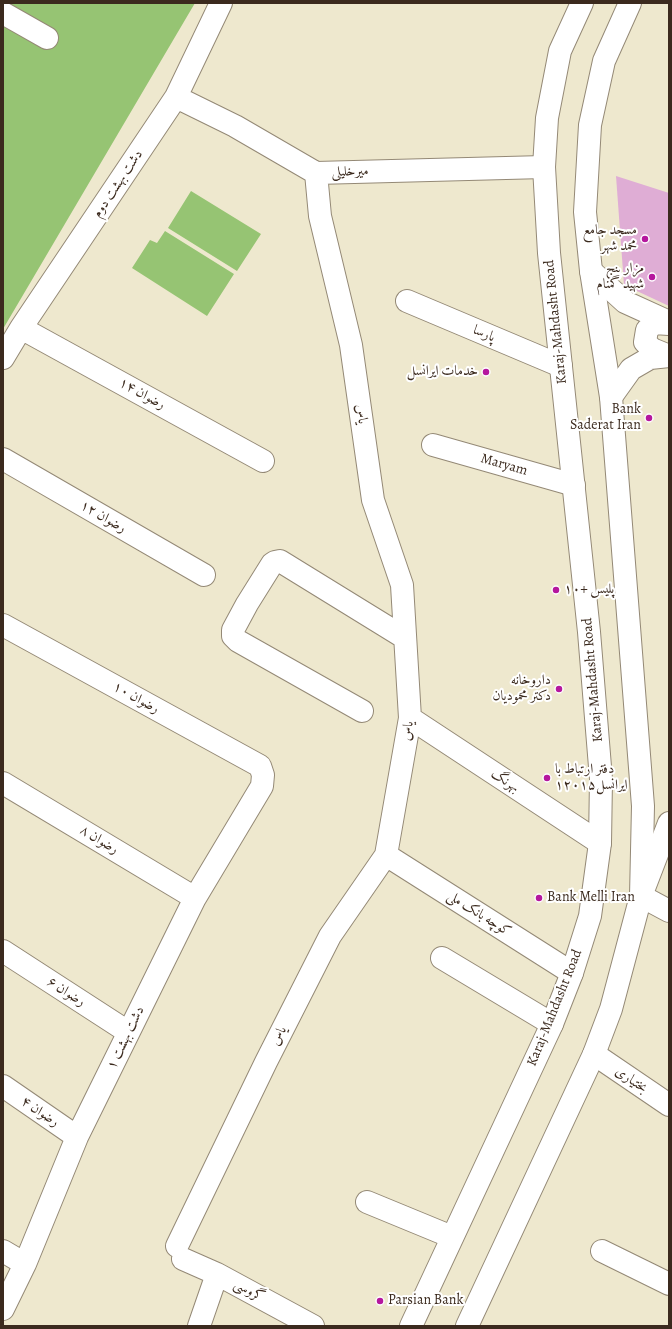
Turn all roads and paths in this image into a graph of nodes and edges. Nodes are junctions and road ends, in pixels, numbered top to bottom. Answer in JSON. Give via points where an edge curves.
{"nodes":[{"id":1,"x":222,"y":3,"type":"edge"},
{"id":2,"x":582,"y":3,"type":"edge"},
{"id":3,"x":630,"y":3,"type":"edge"},
{"id":4,"x":3,"y":13,"type":"edge"},
{"id":5,"x":47,"y":38,"type":"dead end"},
{"id":6,"x":176,"y":97,"type":"junction"},
{"id":7,"x":544,"y":167,"type":"junction"},
{"id":8,"x":316,"y":173,"type":"junction"},
{"id":9,"x":591,"y":271,"type":"junction"},
{"id":10,"x":407,"y":301,"type":"dead end"},
{"id":11,"x":669,"y":323,"type":"edge"},
{"id":12,"x":21,"y":328,"type":"junction"},
{"id":13,"x":669,"y":356,"type":"edge"},
{"id":14,"x":3,"y":358,"type":"edge"},
{"id":15,"x":561,"y":366,"type":"junction"},
{"id":16,"x":611,"y":397,"type":"junction"},
{"id":17,"x":434,"y":445,"type":"dead end"},
{"id":18,"x":3,"y":459,"type":"edge"},
{"id":19,"x":263,"y":461,"type":"dead end"},
{"id":20,"x":574,"y":485,"type":"junction"},
{"id":21,"x":204,"y":575,"type":"dead end"},
{"id":22,"x":3,"y":625,"type":"edge"},
{"id":23,"x":405,"y":638,"type":"junction"},
{"id":24,"x":362,"y":712,"type":"dead end"},
{"id":25,"x":410,"y":718,"type":"junction"},
{"id":26,"x":263,"y":775,"type":"joint"},
{"id":27,"x":3,"y":783,"type":"edge"},
{"id":28,"x":669,"y":823,"type":"edge"},
{"id":29,"x":600,"y":843,"type":"junction"},
{"id":30,"x":386,"y":855,"type":"junction"},
{"id":31,"x":641,"y":896,"type":"junction"},
{"id":32,"x":195,"y":898,"type":"junction"},
{"id":33,"x":669,"y":911,"type":"edge"},
{"id":34,"x":3,"y":951,"type":"edge"},
{"id":35,"x":442,"y":958,"type":"dead end"},
{"id":36,"x":572,"y":973,"type":"junction"},
{"id":37,"x":552,"y":1024,"type":"junction"},
{"id":38,"x":128,"y":1032,"type":"junction"},
{"id":39,"x":594,"y":1054,"type":"junction"},
{"id":40,"x":3,"y":1086,"type":"edge"},
{"id":41,"x":669,"y":1106,"type":"edge"},
{"id":42,"x":77,"y":1137,"type":"junction"},
{"id":43,"x":367,"y":1202,"type":"dead end"},
{"id":44,"x":452,"y":1237,"type":"junction"},
{"id":45,"x":3,"y":1251,"type":"edge"},
{"id":46,"x":602,"y":1251,"type":"dead end"},
{"id":47,"x":180,"y":1252,"type":"joint"},
{"id":48,"x":25,"y":1264,"type":"junction"},
{"id":49,"x":217,"y":1274,"type":"junction"},
{"id":50,"x":669,"y":1284,"type":"edge"},
{"id":51,"x":3,"y":1309,"type":"edge"},
{"id":52,"x":199,"y":1326,"type":"edge"},
{"id":53,"x":314,"y":1326,"type":"edge"},
{"id":54,"x":411,"y":1326,"type":"edge"},
{"id":55,"x":467,"y":1326,"type":"edge"}],
"edges":[{"from":1,"to":6,"type":"street","name":"دشت بهشت دوم"},
{"from":2,"to":7,"type":"street","name":"Karaj-Mahdasht Road","via":[[560,51],[547,118]]},
{"from":3,"to":9,"type":"street","via":[[604,61],[590,125],[585,212]]},
{"from":4,"to":5,"type":"street"},
{"from":6,"to":8,"type":"street","name":"میرخلیلی","via":[[235,126]]},
{"from":6,"to":12,"type":"street","name":"دشت بهشت دوم"},
{"from":7,"to":8,"type":"street","name":"میرخلیلی"},
{"from":7,"to":15,"type":"street","name":"Karaj-Mahdasht Road","via":[[549,253]]},
{"from":8,"to":23,"type":"street","name":"یاس","via":[[320,216],[351,345],[373,500],[402,585]]},
{"from":9,"to":11,"type":"street","via":[[625,302]]},
{"from":9,"to":16,"type":"street"},
{"from":10,"to":15,"type":"street","name":"پارسا"},
{"from":11,"to":13,"type":"street","via":[[654,323],[646,330],[645,342],[652,349]]},
{"from":12,"to":14,"type":"street","name":"دشت بهشت دوم"},
{"from":12,"to":19,"type":"street","name":"رضوان ۱۴"},
{"from":13,"to":16,"type":"street","via":[[650,358],[631,369]]},
{"from":15,"to":20,"type":"street","name":"Karaj-Mahdasht Road"},
{"from":16,"to":31,"type":"street","via":[[644,806]]},
{"from":17,"to":20,"type":"street","name":"Maryam"},
{"from":18,"to":21,"type":"street","name":"رضوان ۱۲"},
{"from":20,"to":29,"type":"street","name":"Karaj-Mahdasht Road","via":[[601,779]]},
{"from":22,"to":26,"type":"street","name":"رضوان ۱۰","via":[[260,766]]},
{"from":23,"to":24,"type":"street","via":[[280,561],[272,564],[247,604],[233,630],[233,636],[238,641]]},
{"from":23,"to":25,"type":"street","name":"یاس"},
{"from":25,"to":29,"type":"street","name":"بهرنگ"},
{"from":25,"to":30,"type":"street","name":"یاس"},
{"from":26,"to":32,"type":"street","name":"دشت بهشت ۱","via":[[262,786]]},
{"from":27,"to":32,"type":"street","name":"رضوان ۸"},
{"from":28,"to":31,"type":"street"},
{"from":29,"to":36,"type":"street","name":"Karaj-Mahdasht Road","via":[[590,916]]},
{"from":30,"to":36,"type":"street","name":"کوچه بانک ملی"},
{"from":30,"to":47,"type":"street","name":"یاس","via":[[330,936],[266,1062]]},
{"from":31,"to":33,"type":"street"},
{"from":31,"to":39,"type":"street","via":[[611,1009]]},
{"from":32,"to":38,"type":"street","name":"دشت بهشت ۱"},
{"from":34,"to":38,"type":"street","name":"رضوان ۶"},
{"from":35,"to":37,"type":"street"},
{"from":36,"to":37,"type":"street","name":"Karaj-Mahdasht Road"},
{"from":37,"to":44,"type":"street","name":"Karaj-Mahdasht Road"},
{"from":38,"to":42,"type":"street","name":"دشت بهشت ۱"},
{"from":39,"to":41,"type":"street","name":"بختیاری"},
{"from":39,"to":55,"type":"street"},
{"from":40,"to":42,"type":"street","name":"رضوان ۴"},
{"from":42,"to":48,"type":"street","name":"دشت بهشت ۱"},
{"from":43,"to":44,"type":"street"},
{"from":44,"to":54,"type":"street","name":"Karaj-Mahdasht Road"},
{"from":45,"to":48,"type":"street"},
{"from":46,"to":50,"type":"street"},
{"from":47,"to":49,"type":"street","name":"گروسی"},
{"from":48,"to":51,"type":"street","name":"دشت بهشت ۱"},
{"from":49,"to":52,"type":"street"},
{"from":49,"to":53,"type":"street","name":"گروسی"}]}
